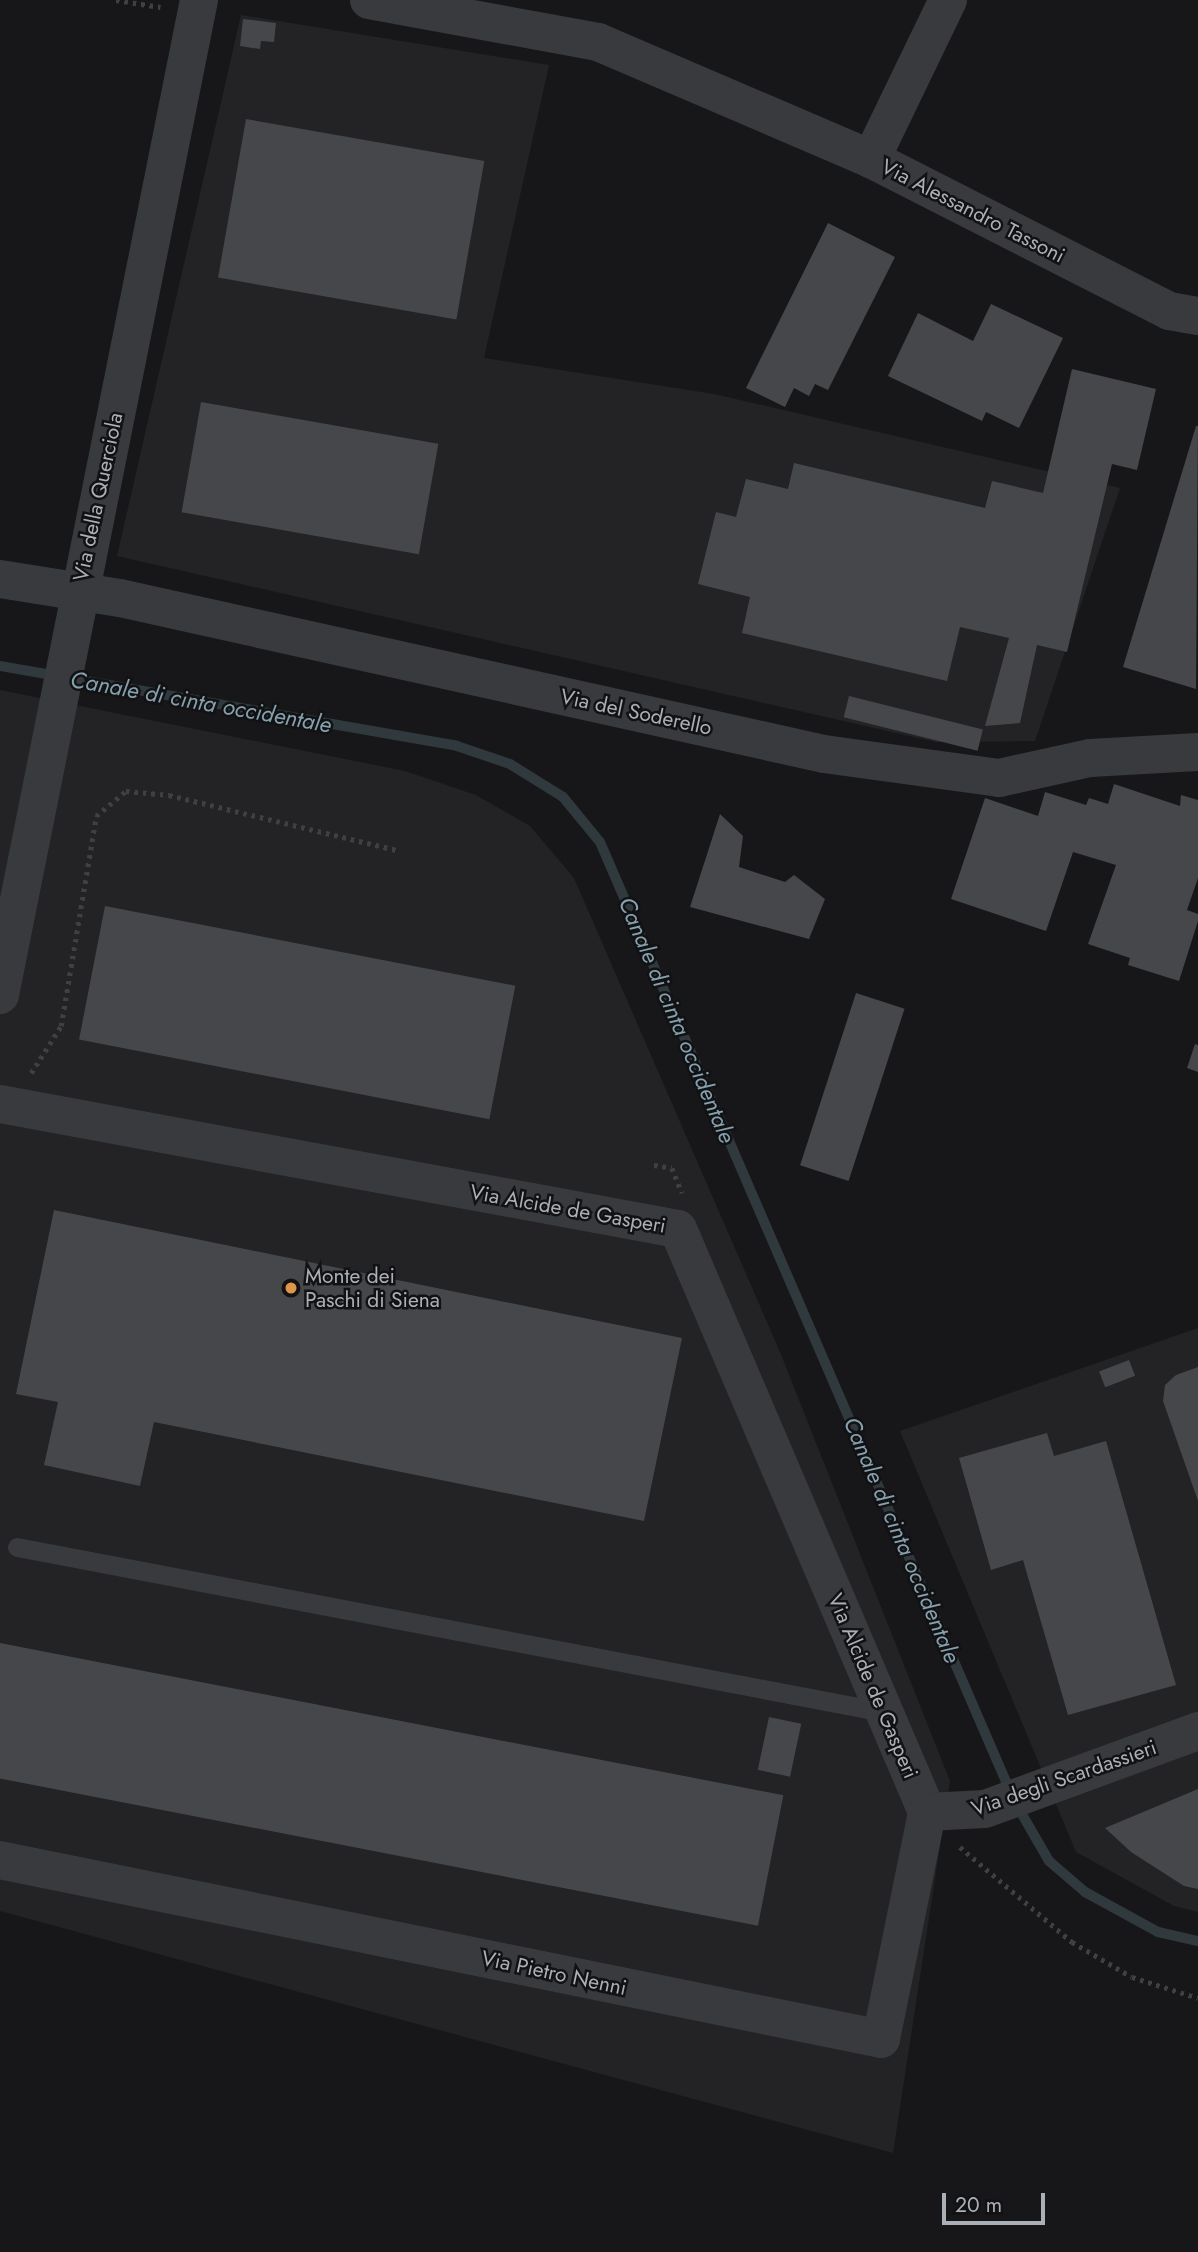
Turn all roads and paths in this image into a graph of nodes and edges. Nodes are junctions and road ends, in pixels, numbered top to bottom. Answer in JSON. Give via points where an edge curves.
{"nodes":[{"id":1,"x":116,"y":0,"type":"edge"},
{"id":2,"x":369,"y":0,"type":"edge"},
{"id":3,"x":948,"y":0,"type":"edge"},
{"id":4,"x":182,"y":4,"type":"edge"},
{"id":5,"x":871,"y":159,"type":"junction"},
{"id":6,"x":1198,"y":316,"type":"edge"},
{"id":7,"x":0,"y":579,"type":"edge"},
{"id":8,"x":79,"y":590,"type":"junction"},
{"id":9,"x":1198,"y":752,"type":"edge"},
{"id":10,"x":396,"y":850,"type":"dead end"},
{"id":11,"x":0,"y":995,"type":"edge"},
{"id":12,"x":10,"y":1091,"type":"edge"},
{"id":13,"x":17,"y":1547,"type":"dead end"},
{"id":14,"x":884,"y":1712,"type":"junction"},
{"id":15,"x":1198,"y":1731,"type":"edge"},
{"id":16,"x":927,"y":1812,"type":"junction"},
{"id":17,"x":960,"y":1847,"type":"dead end"},
{"id":18,"x":0,"y":1860,"type":"edge"},
{"id":19,"x":1198,"y":1998,"type":"edge"}],
"edges":[{"from":1,"to":4,"type":"path"},
{"from":2,"to":5,"type":"street","via":[[598,42]]},
{"from":3,"to":5,"type":"street","name":"Via Alessandro Tassoni"},
{"from":4,"to":8,"type":"street","name":"Via della Querciola"},
{"from":5,"to":6,"type":"street","name":"Via Alessandro Tassoni","via":[[1170,311]]},
{"from":7,"to":8,"type":"street","name":"Via del Soderello"},
{"from":8,"to":9,"type":"street","name":"Via del Soderello","via":[[824,754],[999,778],[1090,758]]},
{"from":8,"to":11,"type":"street","name":"Via della Querciola"},
{"from":10,"to":12,"type":"path","via":[[169,795],[126,791],[96,816],[61,1026],[31,1073]]},
{"from":12,"to":14,"type":"street","name":"Via Alcide de Gasperi","via":[[678,1229]]},
{"from":13,"to":14,"type":"lane"},
{"from":14,"to":16,"type":"street","name":"Via Alcide de Gasperi"},
{"from":15,"to":16,"type":"street","name":"Via degli Scardassieri","via":[[985,1809]]},
{"from":16,"to":18,"type":"street","name":"Via Pietro Nenni","via":[[881,2039]]},
{"from":17,"to":19,"type":"path","via":[[1072,1942],[1132,1977]]}]}
